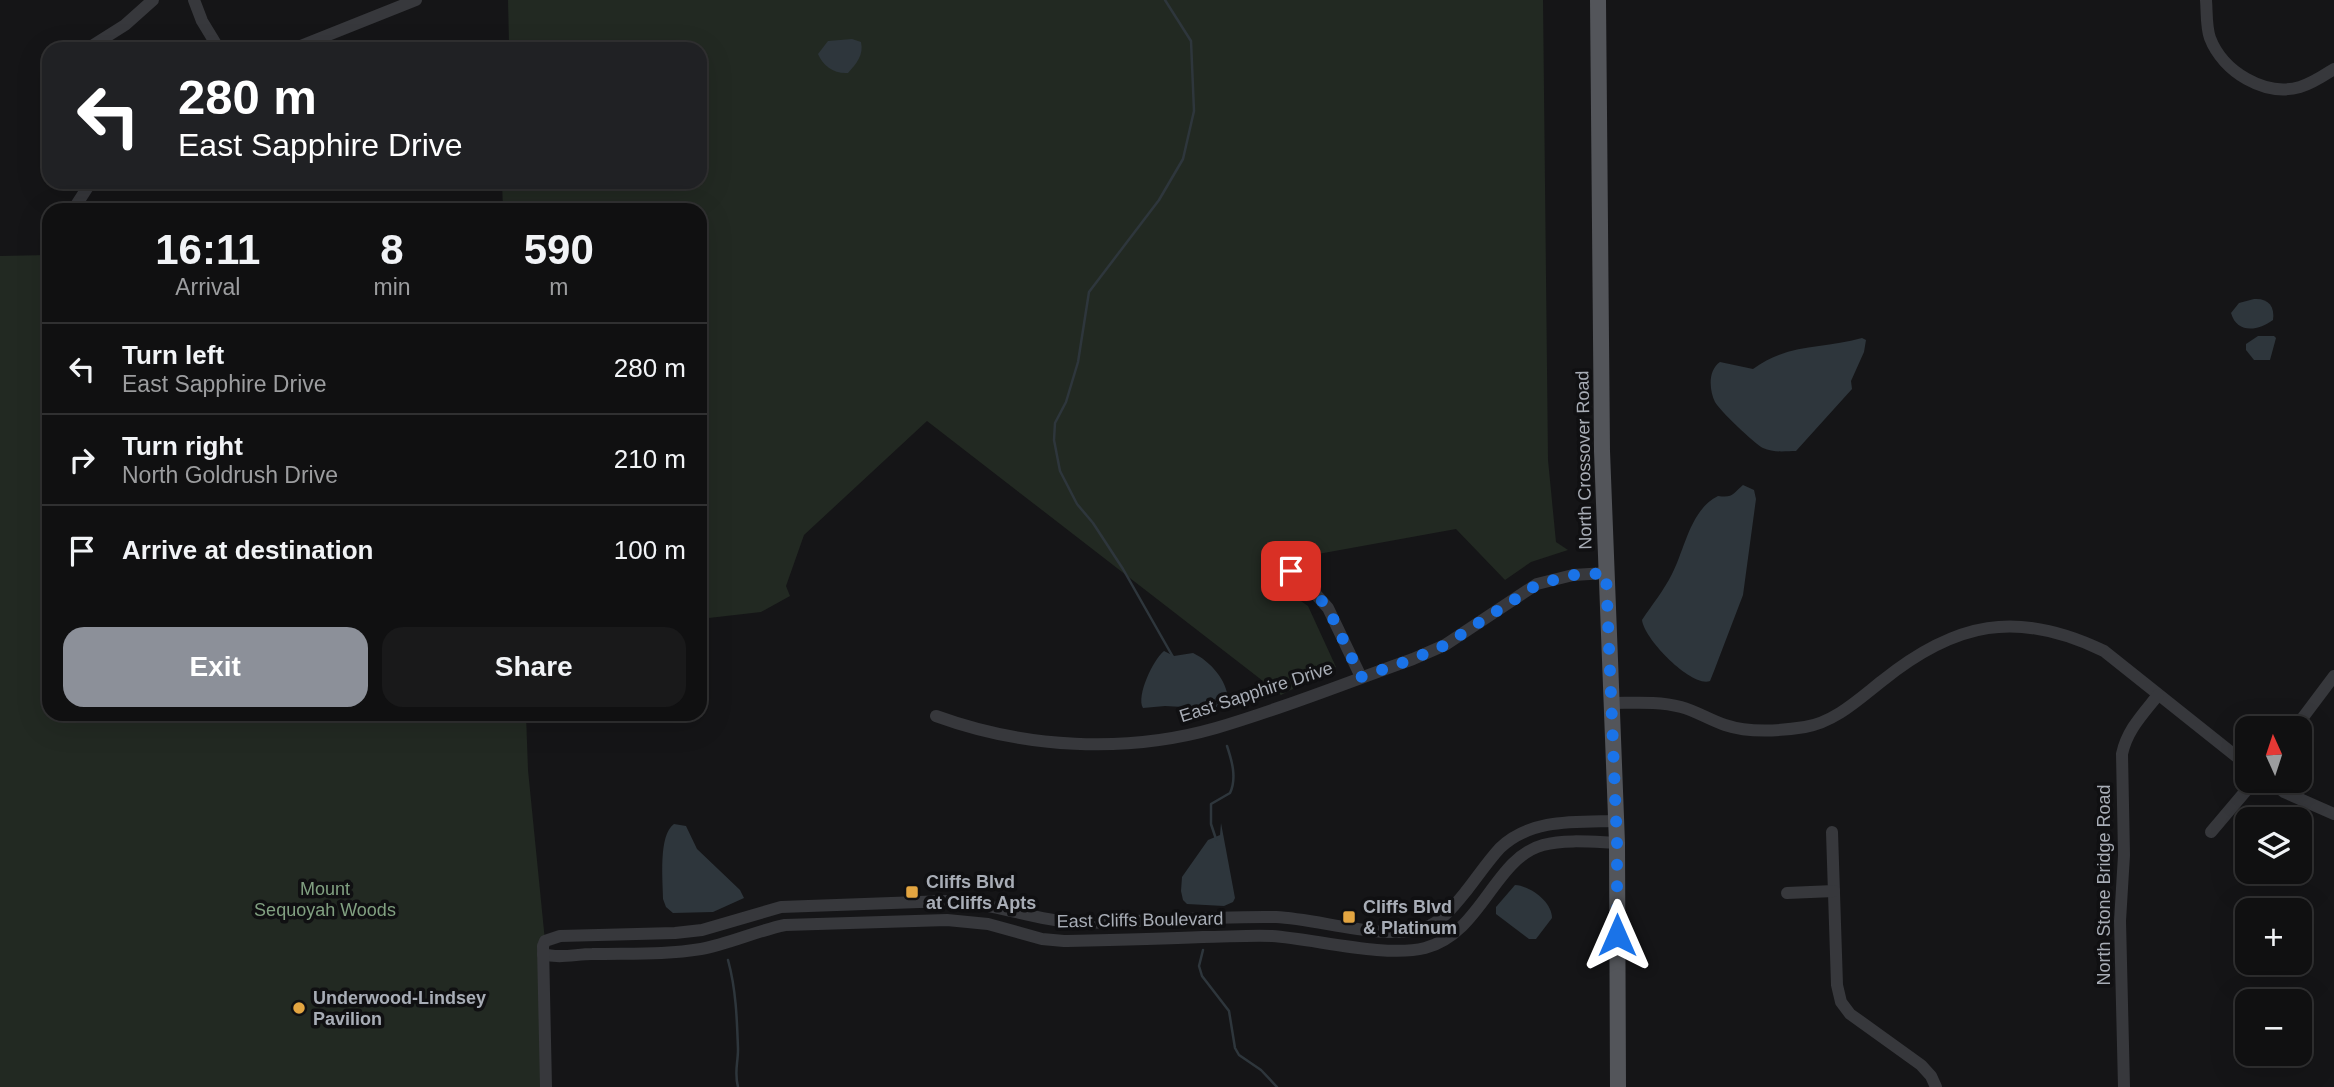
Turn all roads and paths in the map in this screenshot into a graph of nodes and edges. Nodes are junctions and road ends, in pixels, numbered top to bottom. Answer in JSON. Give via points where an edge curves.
{"nodes":[{"id":1,"x":153,"y":0,"type":"edge"},
{"id":2,"x":194,"y":0,"type":"edge"},
{"id":3,"x":416,"y":0,"type":"edge"},
{"id":4,"x":1598,"y":0,"type":"edge"},
{"id":5,"x":2206,"y":0,"type":"edge"},
{"id":6,"x":98,"y":42,"type":"edge"},
{"id":7,"x":215,"y":42,"type":"edge"},
{"id":8,"x":311,"y":42,"type":"edge"},
{"id":9,"x":2334,"y":69,"type":"edge"},
{"id":10,"x":1291,"y":571,"type":"dead end"},
{"id":11,"x":1606,"y":573,"type":"junction"},
{"id":12,"x":2334,"y":676,"type":"edge"},
{"id":13,"x":1361,"y":677,"type":"junction"},
{"id":14,"x":2158,"y":695,"type":"junction"},
{"id":15,"x":1611,"y":703,"type":"junction"},
{"id":16,"x":936,"y":716,"type":"dead end"},
{"id":17,"x":2304,"y":716,"type":"edge"},
{"id":18,"x":2235,"y":756,"type":"edge"},
{"id":19,"x":2244,"y":793,"type":"edge"},
{"id":20,"x":2286,"y":793,"type":"edge"},
{"id":21,"x":2334,"y":814,"type":"edge"},
{"id":22,"x":1616,"y":821,"type":"junction"},
{"id":23,"x":1832,"y":832,"type":"dead end"},
{"id":24,"x":2211,"y":832,"type":"dead end"},
{"id":25,"x":1617,"y":843,"type":"junction"},
{"id":26,"x":1834,"y":891,"type":"junction"},
{"id":27,"x":1787,"y":893,"type":"dead end"},
{"id":28,"x":680,"y":933,"type":"junction"},
{"id":29,"x":682,"y":951,"type":"junction"},
{"id":30,"x":543,"y":954,"type":"junction"},
{"id":31,"x":546,"y":1087,"type":"edge"},
{"id":32,"x":1618,"y":1087,"type":"edge"},
{"id":33,"x":1936,"y":1087,"type":"edge"},
{"id":34,"x":2124,"y":1087,"type":"edge"}],
"edges":[{"from":1,"to":6,"type":"street"},
{"from":2,"to":7,"type":"street"},
{"from":3,"to":8,"type":"street"},
{"from":4,"to":11,"type":"main road","name":"North Crossover Road"},
{"from":5,"to":9,"type":"street","via":[[2210,37],[2218,53],[2257,85],[2298,88]]},
{"from":10,"to":13,"type":"street","via":[[1328,608]]},
{"from":11,"to":13,"type":"street","name":"East Sapphire Drive","via":[[1538,584],[1445,645]]},
{"from":11,"to":15,"type":"main road","name":"North Crossover Road"},
{"from":12,"to":17,"type":"street"},
{"from":13,"to":16,"type":"street","name":"East Sapphire Drive","via":[[1215,728],[1129,743],[1057,743],[987,732]]},
{"from":14,"to":15,"type":"street","via":[[2104,651],[2078,639],[2051,630],[1997,627],[1962,633],[1935,645],[1909,659],[1847,709],[1809,727],[1745,730],[1681,707]]},
{"from":14,"to":18,"type":"street"},
{"from":14,"to":34,"type":"street","name":"North Stone Bridge Road","via":[[2131,729],[2122,754]]},
{"from":15,"to":22,"type":"main road","name":"North Crossover Road"},
{"from":19,"to":24,"type":"street"},
{"from":20,"to":21,"type":"street"},
{"from":22,"to":25,"type":"main road","name":"North Crossover Road"},
{"from":22,"to":28,"type":"street","name":"East Cliffs Boulevard","via":[[1559,822],[1534,828],[1502,846],[1437,922],[1403,932],[1278,917],[1074,923],[947,901],[781,907]]},
{"from":23,"to":26,"type":"street"},
{"from":25,"to":29,"type":"street","name":"East Cliffs Boulevard","via":[[1573,842],[1529,851],[1447,939],[1410,951],[1269,936],[1064,941],[947,920],[785,925]]},
{"from":25,"to":32,"type":"main road","name":"North Crossover Road"},
{"from":26,"to":27,"type":"street"},
{"from":26,"to":33,"type":"street","via":[[1841,1002],[1850,1014],[1922,1065]]},
{"from":28,"to":29,"type":"street"},
{"from":28,"to":30,"type":"street","name":"East Cliffs Boulevard","via":[[560,936],[545,941]]},
{"from":29,"to":30,"type":"street","name":"East Cliffs Boulevard"},
{"from":30,"to":31,"type":"street"}]}
